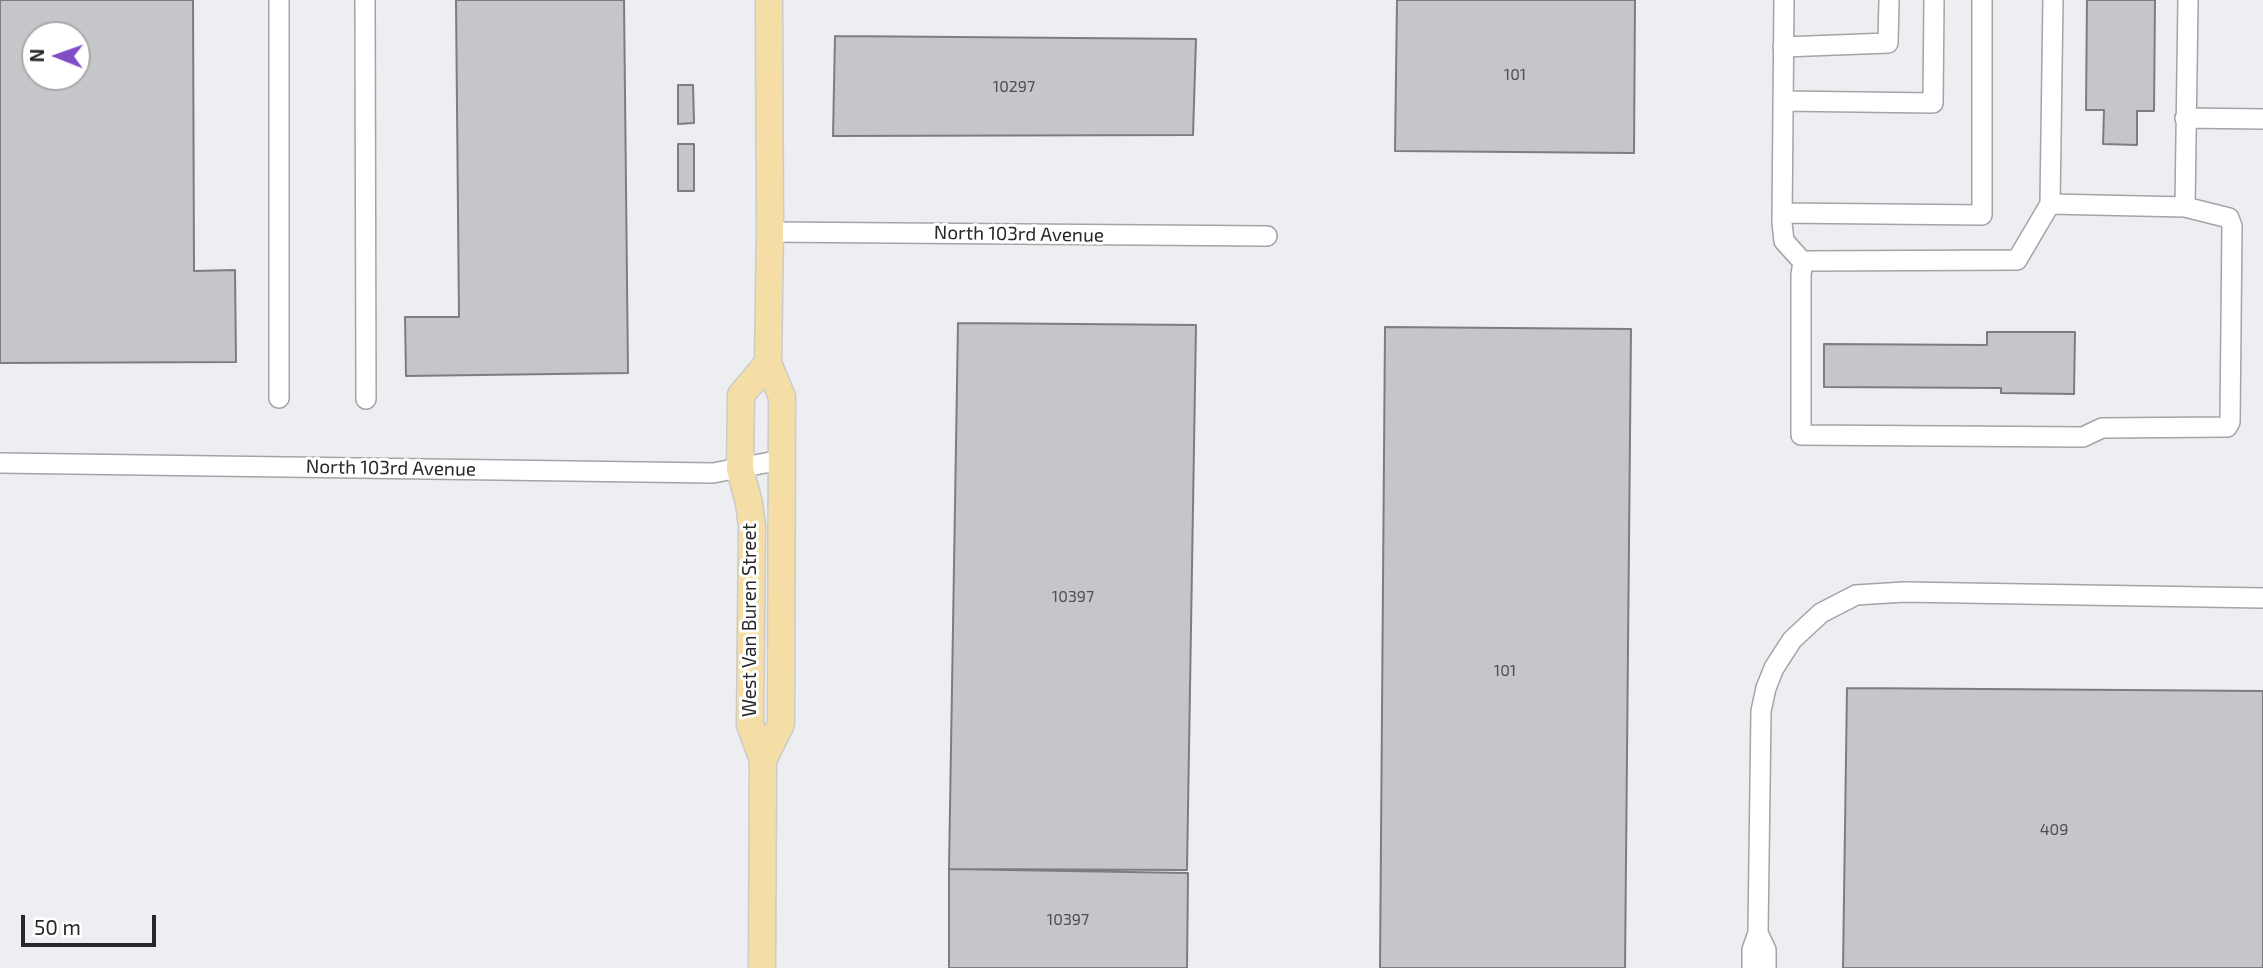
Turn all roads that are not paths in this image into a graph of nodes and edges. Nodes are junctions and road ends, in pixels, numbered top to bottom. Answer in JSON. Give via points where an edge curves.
{"nodes":[{"id":1,"x":279,"y":0,"type":"edge"},
{"id":2,"x":365,"y":0,"type":"edge"},
{"id":3,"x":769,"y":0,"type":"edge"},
{"id":4,"x":1784,"y":0,"type":"edge"},
{"id":5,"x":1889,"y":0,"type":"edge"},
{"id":6,"x":1934,"y":0,"type":"edge"},
{"id":7,"x":1982,"y":0,"type":"edge"},
{"id":8,"x":2053,"y":0,"type":"edge"},
{"id":9,"x":2188,"y":0,"type":"edge"},
{"id":10,"x":1783,"y":47,"type":"junction"},
{"id":11,"x":1783,"y":101,"type":"junction"},
{"id":12,"x":2185,"y":118,"type":"junction"},
{"id":13,"x":2263,"y":119,"type":"edge"},
{"id":14,"x":2050,"y":204,"type":"junction"},
{"id":15,"x":2185,"y":207,"type":"junction"},
{"id":16,"x":1782,"y":213,"type":"junction"},
{"id":17,"x":770,"y":232,"type":"junction"},
{"id":18,"x":1267,"y":236,"type":"dead end"},
{"id":19,"x":1803,"y":262,"type":"junction"},
{"id":20,"x":768,"y":363,"type":"junction"},
{"id":21,"x":279,"y":398,"type":"dead end"},
{"id":22,"x":366,"y":399,"type":"dead end"},
{"id":23,"x":781,"y":460,"type":"junction"},
{"id":24,"x":0,"y":463,"type":"edge"},
{"id":25,"x":740,"y":469,"type":"junction"},
{"id":26,"x":2263,"y":598,"type":"edge"},
{"id":27,"x":781,"y":634,"type":"junction"},
{"id":28,"x":763,"y":760,"type":"junction"},
{"id":29,"x":1758,"y":933,"type":"junction"},
{"id":30,"x":762,"y":968,"type":"edge"},
{"id":31,"x":1752,"y":968,"type":"edge"},
{"id":32,"x":1766,"y":968,"type":"edge"}],
"edges":[{"from":1,"to":21,"type":"street"},
{"from":2,"to":22,"type":"street"},
{"from":3,"to":17,"type":"main road","name":"West Van Buren Street"},
{"from":4,"to":10,"type":"street"},
{"from":5,"to":10,"type":"street","via":[[1888,43]]},
{"from":6,"to":11,"type":"street","via":[[1933,103]]},
{"from":7,"to":16,"type":"street","via":[[1982,215]]},
{"from":8,"to":14,"type":"street"},
{"from":9,"to":12,"type":"street"},
{"from":10,"to":11,"type":"street"},
{"from":11,"to":16,"type":"street"},
{"from":12,"to":13,"type":"street"},
{"from":12,"to":15,"type":"street"},
{"from":14,"to":15,"type":"street"},
{"from":14,"to":19,"type":"street","via":[[2017,260]]},
{"from":15,"to":19,"type":"street","via":[[2229,218],[2232,226],[2230,422],[2223,429],[2102,428],[2083,437],[1803,436]]},
{"from":16,"to":19,"type":"street","via":[[1784,241]]},
{"from":17,"to":18,"type":"street","name":"North 103rd Avenue"},
{"from":17,"to":20,"type":"main road","name":"West Van Buren Street"},
{"from":20,"to":23,"type":"main road","name":"West Van Buren Street","via":[[782,397]]},
{"from":20,"to":25,"type":"main road","name":"West Van Buren Street","via":[[741,395]]},
{"from":23,"to":25,"type":"street","name":"North 103rd Avenue"},
{"from":23,"to":27,"type":"main road","name":"West Van Buren Street"},
{"from":24,"to":25,"type":"street","name":"North 103rd Avenue","via":[[713,473]]},
{"from":25,"to":27,"type":"main road","via":[[768,523],[768,612]]},
{"from":25,"to":28,"type":"main road","name":"West Van Buren Street","via":[[752,526],[750,725]]},
{"from":26,"to":29,"type":"street","via":[[1904,592],[1856,595],[1821,613],[1792,640],[1774,668],[1761,711]]},
{"from":27,"to":28,"type":"main road","name":"West Van Buren Street","via":[[781,724]]},
{"from":28,"to":30,"type":"main road","name":"West Van Buren Street"},
{"from":29,"to":31,"type":"street"},
{"from":29,"to":32,"type":"street","via":[[1766,950]]}]}
